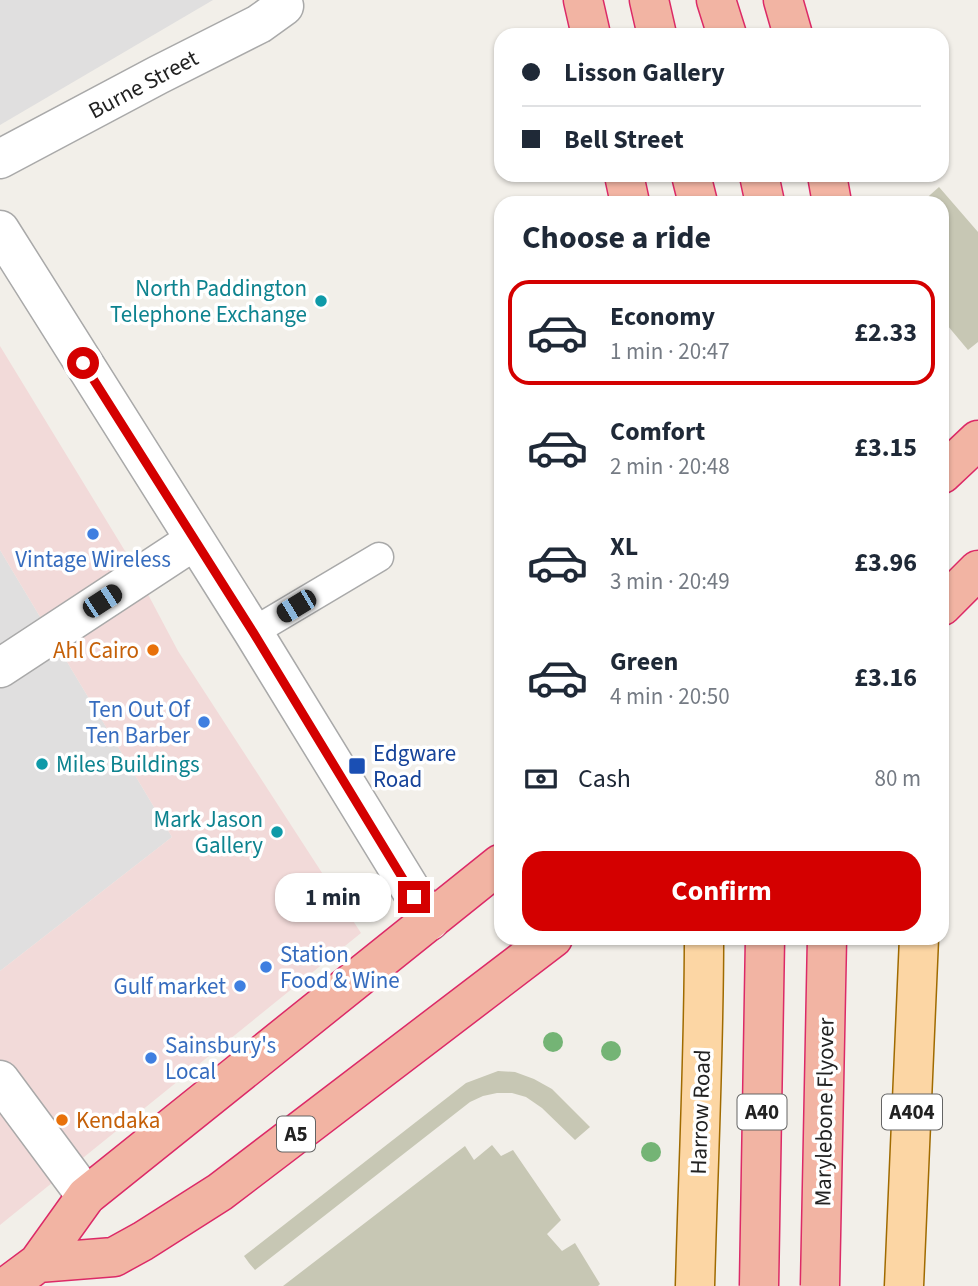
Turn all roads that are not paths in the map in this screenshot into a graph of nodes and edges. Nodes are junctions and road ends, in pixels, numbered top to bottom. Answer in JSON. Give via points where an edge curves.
{"nodes":[{"id":1,"x":583,"y":0,"type":"edge"},
{"id":2,"x":649,"y":0,"type":"edge"},
{"id":3,"x":716,"y":0,"type":"edge"},
{"id":4,"x":783,"y":0,"type":"edge"},
{"id":5,"x":284,"y":6,"type":"dead end"},
{"id":6,"x":589,"y":28,"type":"edge"},
{"id":7,"x":655,"y":28,"type":"edge"},
{"id":8,"x":725,"y":28,"type":"edge"},
{"id":9,"x":791,"y":28,"type":"edge"},
{"id":10,"x":0,"y":159,"type":"edge"},
{"id":11,"x":0,"y":230,"type":"edge"},
{"id":12,"x":978,"y":440,"type":"edge"},
{"id":13,"x":949,"y":467,"type":"edge"},
{"id":14,"x":195,"y":540,"type":"junction"},
{"id":15,"x":379,"y":557,"type":"dead end"},
{"id":16,"x":978,"y":570,"type":"edge"},
{"id":17,"x":949,"y":599,"type":"edge"},
{"id":18,"x":253,"y":632,"type":"junction"},
{"id":19,"x":0,"y":668,"type":"edge"},
{"id":20,"x":494,"y":867,"type":"edge"},
{"id":21,"x":422,"y":909,"type":"junction"},
{"id":22,"x":544,"y":945,"type":"edge"},
{"id":23,"x":704,"y":945,"type":"edge"},
{"id":24,"x":765,"y":945,"type":"edge"},
{"id":25,"x":827,"y":945,"type":"edge"},
{"id":26,"x":919,"y":945,"type":"edge"},
{"id":27,"x":0,"y":1080,"type":"edge"},
{"id":28,"x":86,"y":1196,"type":"junction"},
{"id":29,"x":29,"y":1276,"type":"edge"},
{"id":30,"x":695,"y":1286,"type":"edge"},
{"id":31,"x":759,"y":1286,"type":"edge"},
{"id":32,"x":820,"y":1286,"type":"edge"},
{"id":33,"x":904,"y":1286,"type":"edge"}],
"edges":[{"from":1,"to":6,"type":"highway"},
{"from":2,"to":7,"type":"highway"},
{"from":3,"to":8,"type":"highway"},
{"from":4,"to":9,"type":"highway"},
{"from":5,"to":10,"type":"street","name":"Burne Street","via":[[259,24]]},
{"from":11,"to":14,"type":"street"},
{"from":12,"to":13,"type":"highway"},
{"from":14,"to":18,"type":"street"},
{"from":14,"to":19,"type":"street"},
{"from":15,"to":18,"type":"lane"},
{"from":16,"to":17,"type":"highway"},
{"from":18,"to":21,"type":"street"},
{"from":20,"to":21,"type":"highway","number":"A5"},
{"from":21,"to":28,"type":"highway","number":"A5"},
{"from":22,"to":29,"type":"highway","number":"A5","via":[[220,1192],[114,1257]]},
{"from":23,"to":30,"type":"main road","name":"Harrow Road"},
{"from":24,"to":31,"type":"highway","number":"A40","bridge":true},
{"from":25,"to":32,"type":"highway","name":"Marylebone Flyover","bridge":true},
{"from":26,"to":33,"type":"main road","number":"A404"},
{"from":27,"to":28,"type":"street"},
{"from":28,"to":29,"type":"highway","number":"A5"}]}
